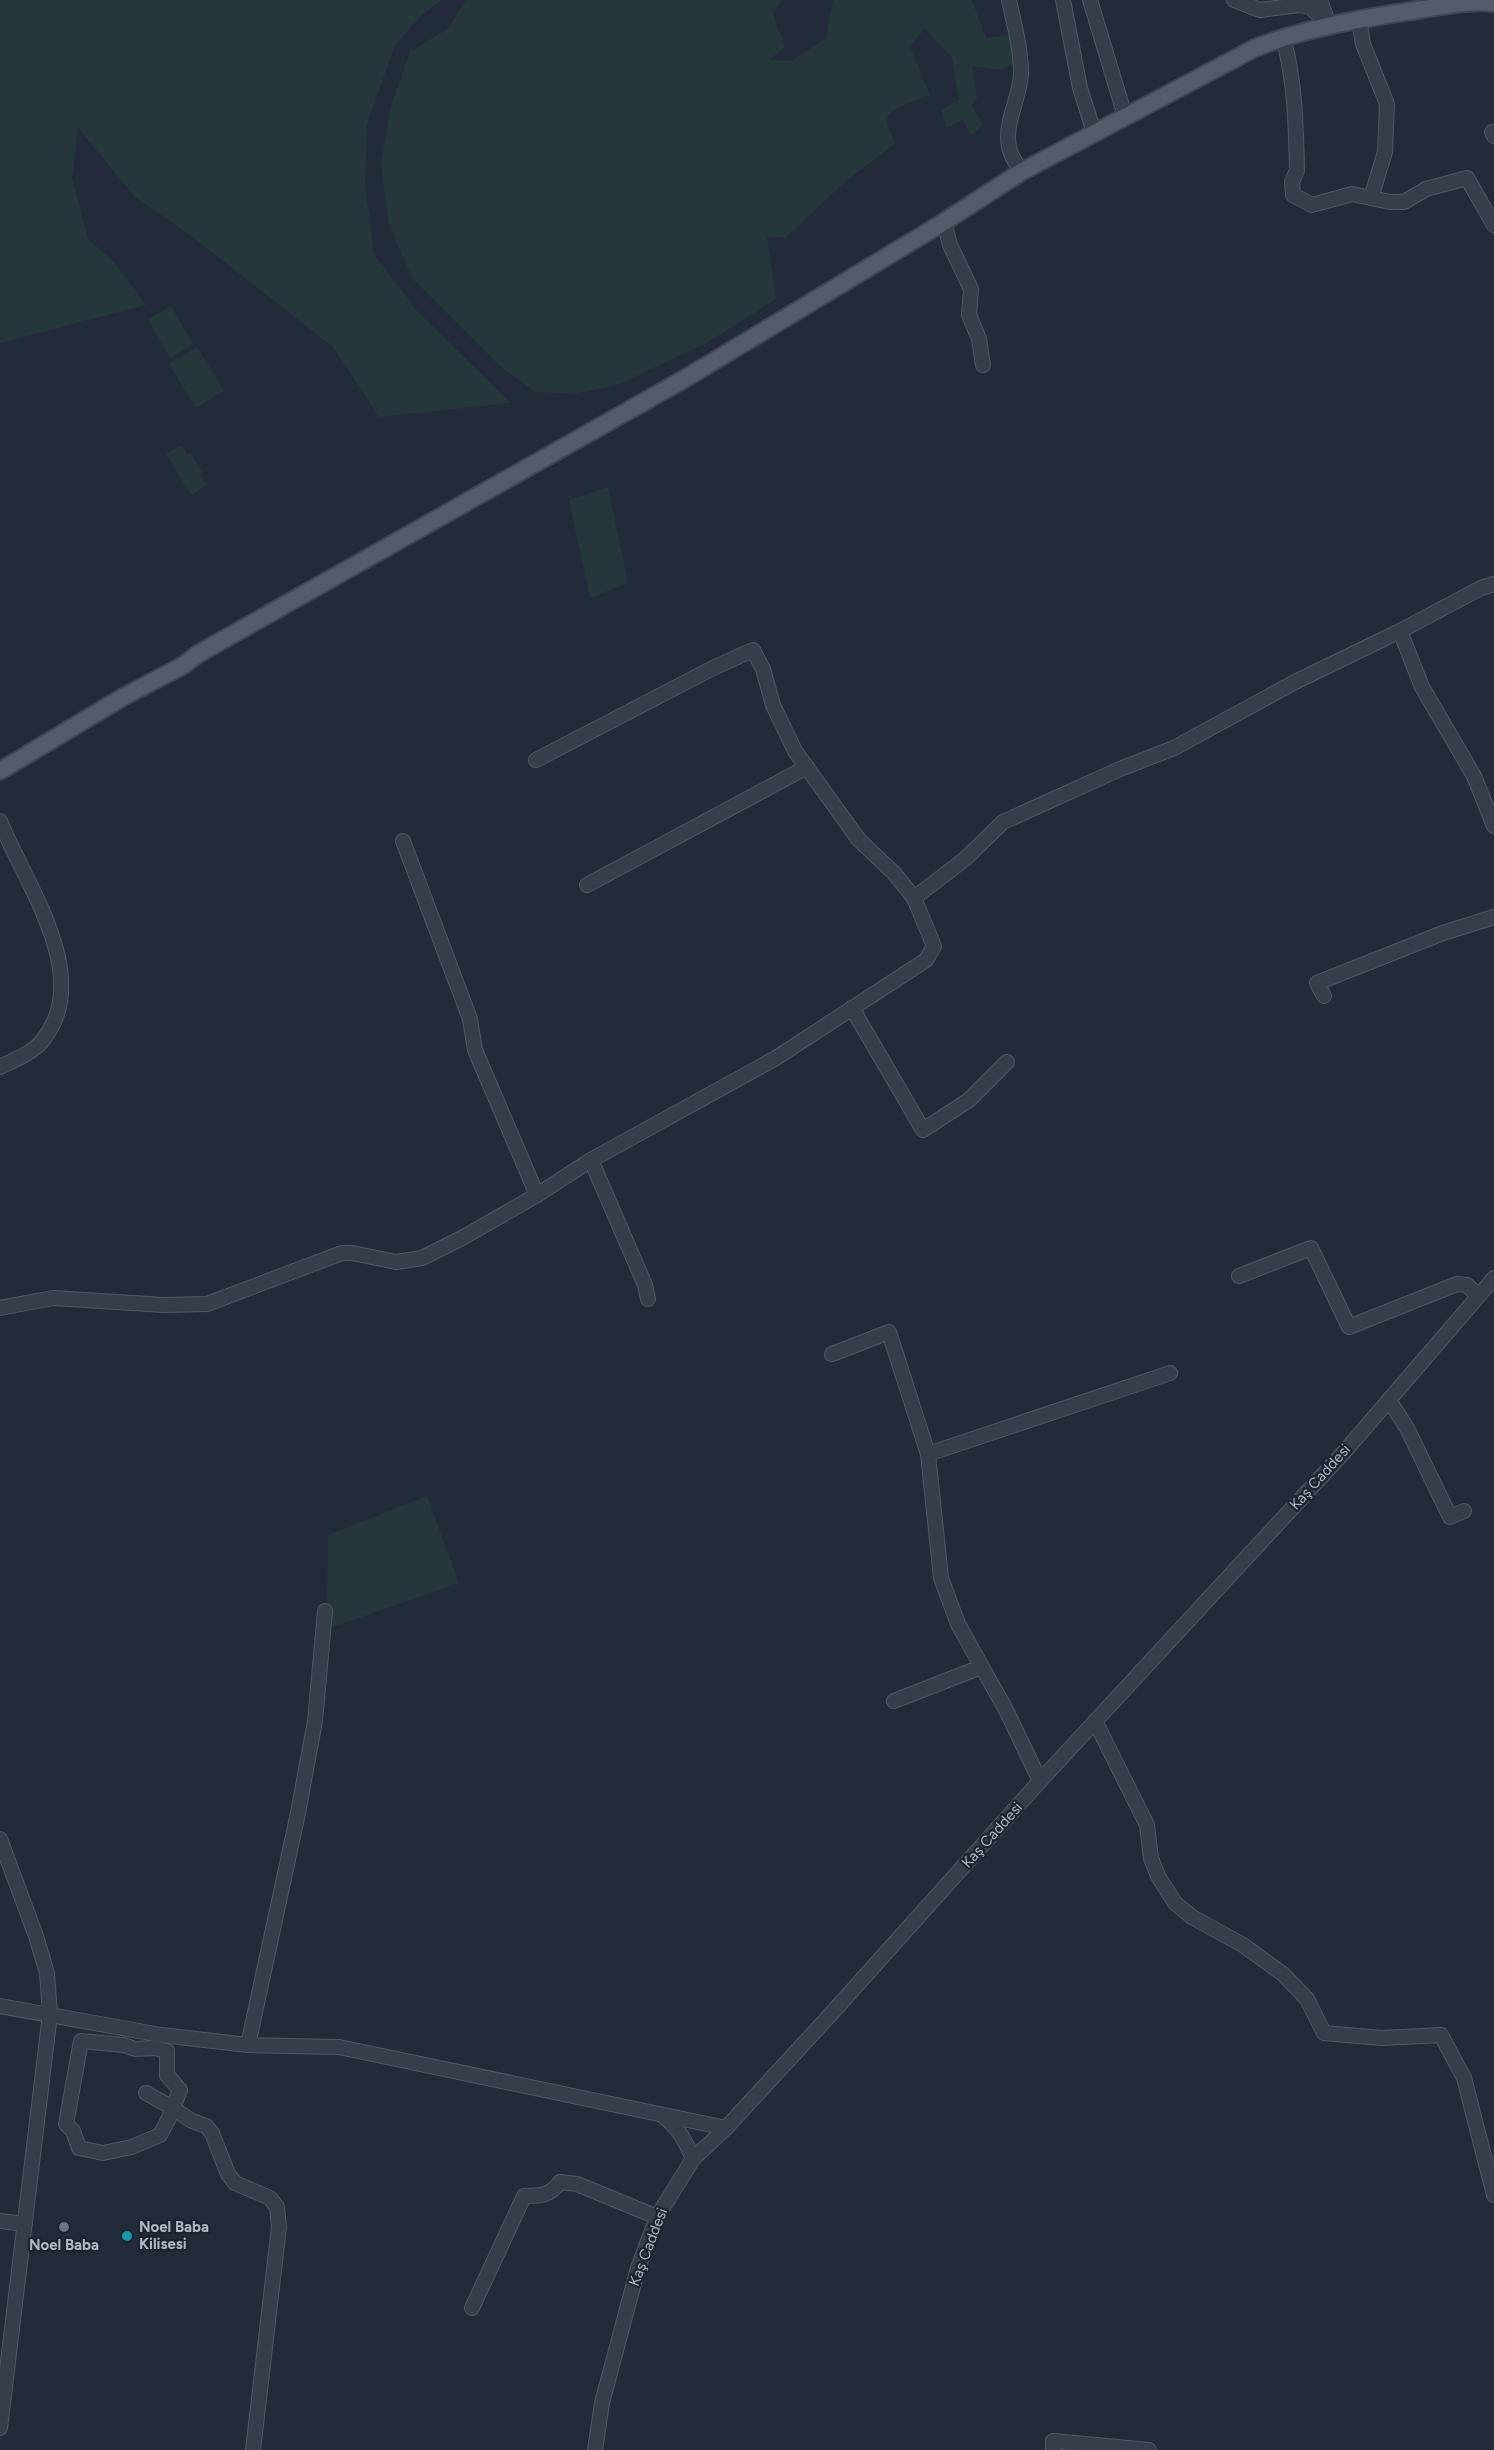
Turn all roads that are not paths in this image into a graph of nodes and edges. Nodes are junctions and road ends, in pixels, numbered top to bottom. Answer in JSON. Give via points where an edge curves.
{"nodes":[{"id":1,"x":1009,"y":0,"type":"edge"},
{"id":2,"x":1063,"y":0,"type":"edge"},
{"id":3,"x":1090,"y":0,"type":"edge"},
{"id":4,"x":1234,"y":0,"type":"edge"},
{"id":5,"x":1320,"y":0,"type":"edge"},
{"id":6,"x":1486,"y":1,"type":"edge"},
{"id":7,"x":1438,"y":3,"type":"edge"},
{"id":8,"x":1359,"y":20,"type":"junction"},
{"id":9,"x":1329,"y":24,"type":"junction"},
{"id":10,"x":1283,"y":37,"type":"junction"},
{"id":11,"x":1125,"y":116,"type":"junction"},
{"id":12,"x":1094,"y":132,"type":"junction"},
{"id":13,"x":1021,"y":172,"type":"junction"},
{"id":14,"x":1371,"y":198,"type":"junction"},
{"id":15,"x":944,"y":222,"type":"junction"},
{"id":16,"x":1494,"y":225,"type":"edge"},
{"id":17,"x":984,"y":365,"type":"dead end"},
{"id":18,"x":1494,"y":584,"type":"edge"},
{"id":19,"x":1400,"y":631,"type":"junction"},
{"id":20,"x":536,"y":760,"type":"dead end"},
{"id":21,"x":807,"y":767,"type":"junction"},
{"id":22,"x":0,"y":771,"type":"edge"},
{"id":23,"x":0,"y":821,"type":"edge"},
{"id":24,"x":1494,"y":826,"type":"edge"},
{"id":25,"x":403,"y":841,"type":"dead end"},
{"id":26,"x":586,"y":885,"type":"dead end"},
{"id":27,"x":914,"y":898,"type":"junction"},
{"id":28,"x":1494,"y":917,"type":"edge"},
{"id":29,"x":1324,"y":996,"type":"dead end"},
{"id":30,"x":852,"y":1008,"type":"junction"},
{"id":31,"x":1007,"y":1062,"type":"dead end"},
{"id":32,"x":0,"y":1067,"type":"edge"},
{"id":33,"x":591,"y":1160,"type":"junction"},
{"id":34,"x":537,"y":1195,"type":"junction"},
{"id":35,"x":1239,"y":1276,"type":"dead end"},
{"id":36,"x":1494,"y":1278,"type":"edge"},
{"id":37,"x":1478,"y":1296,"type":"junction"},
{"id":38,"x":648,"y":1299,"type":"dead end"},
{"id":39,"x":0,"y":1308,"type":"edge"},
{"id":40,"x":832,"y":1354,"type":"dead end"},
{"id":41,"x":1170,"y":1373,"type":"dead end"},
{"id":42,"x":1389,"y":1400,"type":"junction"},
{"id":43,"x":928,"y":1454,"type":"junction"},
{"id":44,"x":1464,"y":1511,"type":"dead end"},
{"id":45,"x":325,"y":1611,"type":"dead end"},
{"id":46,"x":981,"y":1667,"type":"junction"},
{"id":47,"x":894,"y":1701,"type":"dead end"},
{"id":48,"x":1095,"y":1721,"type":"junction"},
{"id":49,"x":1040,"y":1781,"type":"junction"},
{"id":50,"x":1,"y":1846,"type":"edge"},
{"id":51,"x":0,"y":2006,"type":"edge"},
{"id":52,"x":50,"y":2014,"type":"junction"},
{"id":53,"x":248,"y":2045,"type":"junction"},
{"id":54,"x":146,"y":2093,"type":"dead end"},
{"id":55,"x":173,"y":2108,"type":"junction"},
{"id":56,"x":658,"y":2112,"type":"junction"},
{"id":57,"x":726,"y":2128,"type":"junction"},
{"id":58,"x":693,"y":2159,"type":"junction"},
{"id":59,"x":1494,"y":2196,"type":"edge"},
{"id":60,"x":657,"y":2217,"type":"junction"},
{"id":61,"x":0,"y":2221,"type":"edge"},
{"id":62,"x":25,"y":2224,"type":"junction"},
{"id":63,"x":472,"y":2308,"type":"dead end"},
{"id":64,"x":0,"y":2428,"type":"edge"},
{"id":65,"x":253,"y":2450,"type":"edge"},
{"id":66,"x":595,"y":2450,"type":"edge"},
{"id":67,"x":1053,"y":2450,"type":"edge"},
{"id":68,"x":1149,"y":2450,"type":"edge"}],
"edges":[{"from":1,"to":13,"type":"street","via":[[1021,54],[1021,77],[1008,141]]},
{"from":2,"to":12,"type":"street","via":[[1080,88]]},
{"from":3,"to":11,"type":"street"},
{"from":4,"to":9,"type":"street","via":[[1260,10],[1310,7]]},
{"from":5,"to":9,"type":"street"},
{"from":6,"to":7,"type":"main road"},
{"from":7,"to":8,"type":"main road"},
{"from":8,"to":9,"type":"main road"},
{"from":8,"to":14,"type":"street","via":[[1387,104],[1385,153]]},
{"from":9,"to":10,"type":"main road"},
{"from":10,"to":11,"type":"main road"},
{"from":10,"to":14,"type":"street","via":[[1292,67],[1297,170],[1292,182],[1293,195],[1312,205],[1352,194]]},
{"from":11,"to":12,"type":"main road"},
{"from":12,"to":13,"type":"main road"},
{"from":13,"to":15,"type":"main road"},
{"from":14,"to":16,"type":"street","via":[[1404,202],[1426,189],[1467,178]]},
{"from":15,"to":17,"type":"street","via":[[950,245],[971,289],[969,315]]},
{"from":15,"to":22,"type":"main road","via":[[686,378],[198,654]]},
{"from":18,"to":19,"type":"street"},
{"from":19,"to":24,"type":"street","via":[[1422,687],[1474,776]]},
{"from":19,"to":27,"type":"street","via":[[1294,682],[1174,748],[1003,822],[965,859]]},
{"from":20,"to":21,"type":"street","via":[[753,650],[773,705]]},
{"from":21,"to":26,"type":"street"},
{"from":21,"to":27,"type":"street","via":[[859,840]]},
{"from":23,"to":32,"type":"street","via":[[55,941],[63,985],[58,1015],[43,1040]]},
{"from":25,"to":34,"type":"street","via":[[470,1019],[475,1050]]},
{"from":27,"to":30,"type":"street","via":[[934,946],[926,960]]},
{"from":28,"to":29,"type":"street","via":[[1317,983]]},
{"from":30,"to":31,"type":"street","via":[[923,1130],[969,1100]]},
{"from":30,"to":33,"type":"street","via":[[776,1058]]},
{"from":33,"to":34,"type":"street"},
{"from":33,"to":38,"type":"street"},
{"from":34,"to":39,"type":"street","via":[[422,1258],[396,1262],[342,1254],[207,1304],[53,1298]]},
{"from":35,"to":37,"type":"street","via":[[1311,1248],[1349,1327],[1457,1284],[1467,1285]]},
{"from":36,"to":37,"type":"street","name":"Kaş Caddesi"},
{"from":37,"to":42,"type":"street","name":"Kaş Caddesi"},
{"from":40,"to":43,"type":"street","via":[[889,1332]]},
{"from":41,"to":43,"type":"street"},
{"from":42,"to":44,"type":"street","via":[[1407,1428],[1450,1517]]},
{"from":42,"to":48,"type":"street","name":"Kaş Caddesi"},
{"from":43,"to":46,"type":"street","via":[[941,1578],[958,1624]]},
{"from":45,"to":53,"type":"street","via":[[315,1721]]},
{"from":46,"to":47,"type":"street"},
{"from":46,"to":49,"type":"street"},
{"from":48,"to":49,"type":"street","name":"Kaş Caddesi"},
{"from":48,"to":59,"type":"street","via":[[1147,1824],[1151,1858],[1175,1903],[1283,1974],[1308,2000],[1324,2033],[1382,2038],[1441,2035],[1464,2078]]},
{"from":49,"to":57,"type":"street","name":"Kaş Caddesi"},
{"from":50,"to":52,"type":"street","via":[[47,1973]]},
{"from":51,"to":52,"type":"street"},
{"from":52,"to":53,"type":"street","via":[[162,2035]]},
{"from":52,"to":62,"type":"street"},
{"from":53,"to":56,"type":"street","via":[[339,2047]]},
{"from":54,"to":55,"type":"street"},
{"from":55,"to":55,"type":"street","via":[[160,2135],[142,2143],[103,2153],[79,2148],[66,2124],[81,2042],[167,2051],[167,2075],[180,2090]]},
{"from":55,"to":65,"type":"street","via":[[212,2133],[235,2183],[270,2198],[277,2207],[279,2227]]},
{"from":56,"to":57,"type":"street"},
{"from":56,"to":58,"type":"street","via":[[675,2125]]},
{"from":57,"to":58,"type":"street","name":"Kaş Caddesi"},
{"from":58,"to":60,"type":"street","name":"Kaş Caddesi"},
{"from":60,"to":63,"type":"street","via":[[577,2184],[560,2182],[554,2191],[543,2196],[524,2196]]},
{"from":60,"to":66,"type":"street","name":"Kaş Caddesi","via":[[638,2268],[602,2403]]},
{"from":61,"to":62,"type":"street"},
{"from":62,"to":64,"type":"street"},
{"from":67,"to":68,"type":"street","via":[[1053,2441]]}]}
